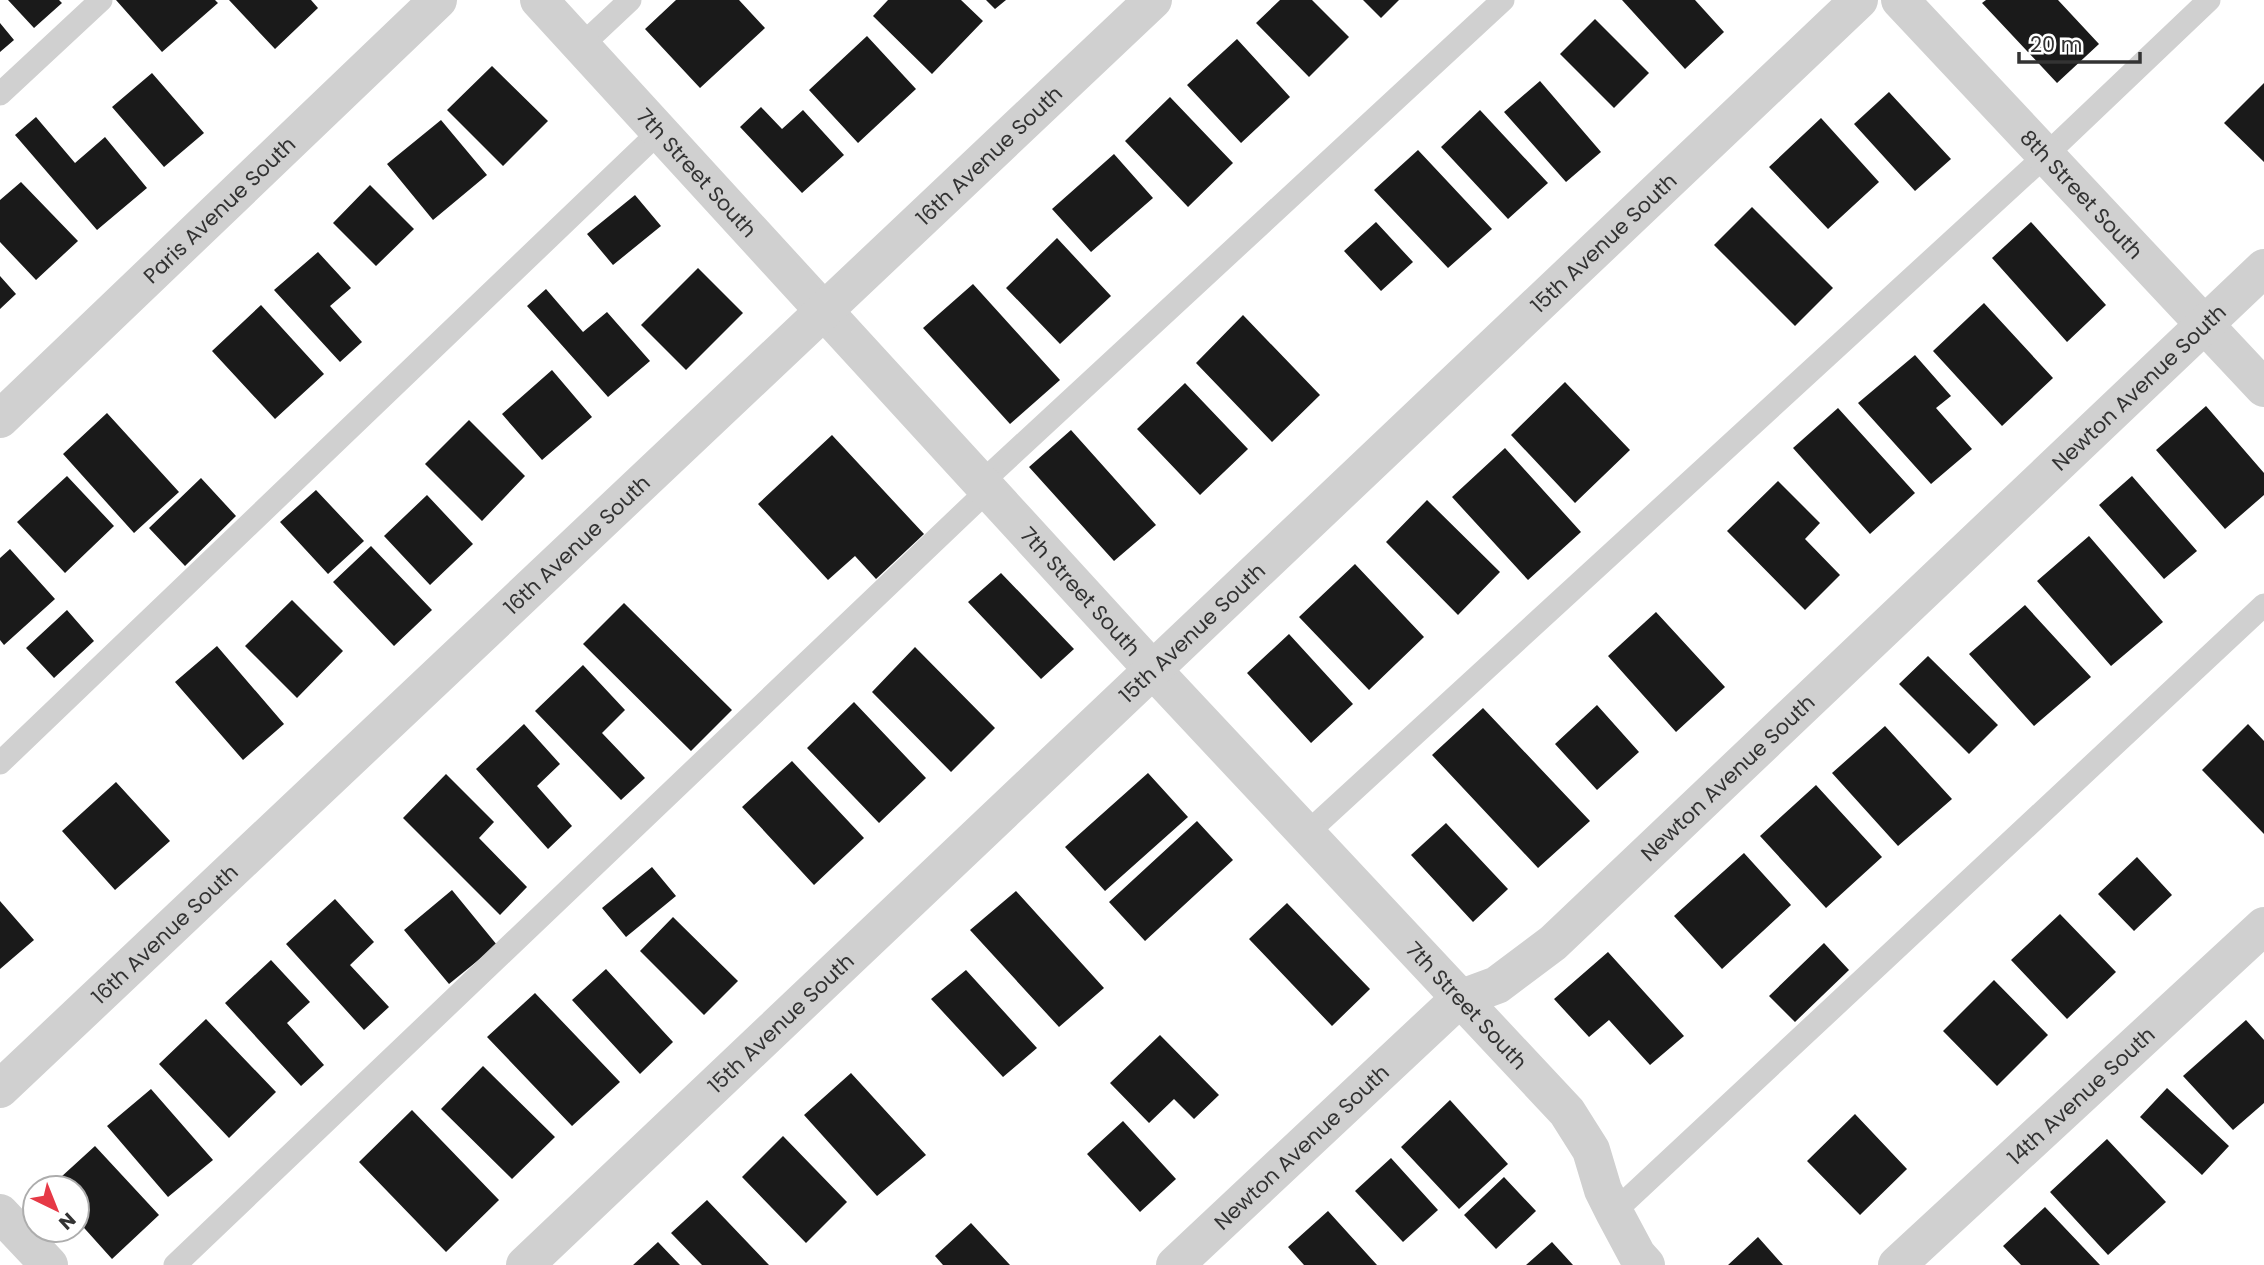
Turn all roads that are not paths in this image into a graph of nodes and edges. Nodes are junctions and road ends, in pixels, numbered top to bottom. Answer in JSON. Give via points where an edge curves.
{"nodes":[{"id":1,"x":101,"y":0,"type":"edge"},
{"id":2,"x":438,"y":0,"type":"edge"},
{"id":3,"x":539,"y":0,"type":"edge"},
{"id":4,"x":630,"y":0,"type":"edge"},
{"id":5,"x":1153,"y":0,"type":"edge"},
{"id":6,"x":1503,"y":0,"type":"edge"},
{"id":7,"x":1859,"y":0,"type":"edge"},
{"id":8,"x":1900,"y":0,"type":"edge"},
{"id":9,"x":2209,"y":0,"type":"edge"},
{"id":10,"x":581,"y":46,"type":"junction"},
{"id":11,"x":0,"y":94,"type":"edge"},
{"id":12,"x":659,"y":132,"type":"junction"},
{"id":13,"x":2046,"y":155,"type":"junction"},
{"id":14,"x":2264,"y":268,"type":"edge"},
{"id":15,"x":824,"y":312,"type":"junction"},
{"id":16,"x":2204,"y":324,"type":"junction"},
{"id":17,"x":2264,"y":388,"type":"edge"},
{"id":18,"x":0,"y":419,"type":"edge"},
{"id":19,"x":985,"y":487,"type":"junction"},
{"id":20,"x":2264,"y":606,"type":"edge"},
{"id":21,"x":1153,"y":670,"type":"junction"},
{"id":22,"x":0,"y":763,"type":"edge"},
{"id":23,"x":1306,"y":835,"type":"junction"},
{"id":24,"x":2264,"y":926,"type":"edge"},
{"id":25,"x":1459,"y":999,"type":"junction"},
{"id":26,"x":0,"y":1089,"type":"edge"},
{"id":27,"x":1614,"y":1212,"type":"junction"},
{"id":28,"x":0,"y":1213,"type":"edge"},
{"id":29,"x":49,"y":1265,"type":"edge"},
{"id":30,"x":175,"y":1265,"type":"edge"},
{"id":31,"x":525,"y":1265,"type":"edge"},
{"id":32,"x":1175,"y":1265,"type":"edge"},
{"id":33,"x":1646,"y":1265,"type":"edge"},
{"id":34,"x":1897,"y":1265,"type":"edge"}],
"edges":[{"from":1,"to":11,"type":"lane"},
{"from":2,"to":18,"type":"street","name":"Paris Avenue South"},
{"from":3,"to":10,"type":"street","name":"7th Street South"},
{"from":4,"to":10,"type":"lane"},
{"from":5,"to":15,"type":"street","name":"16th Avenue South"},
{"from":6,"to":19,"type":"lane"},
{"from":7,"to":21,"type":"street","name":"15th Avenue South"},
{"from":8,"to":13,"type":"street","name":"8th Street South"},
{"from":9,"to":13,"type":"lane"},
{"from":10,"to":12,"type":"street","name":"7th Street South"},
{"from":12,"to":15,"type":"street","name":"7th Street South"},
{"from":12,"to":22,"type":"lane"},
{"from":13,"to":16,"type":"street","name":"8th Street South"},
{"from":13,"to":23,"type":"lane"},
{"from":14,"to":16,"type":"street","name":"Newton Avenue South"},
{"from":15,"to":19,"type":"street","name":"7th Street South"},
{"from":15,"to":26,"type":"street","name":"16th Avenue South"},
{"from":16,"to":17,"type":"street","name":"8th Street South"},
{"from":16,"to":25,"type":"street","name":"Newton Avenue South","via":[[1553,943],[1497,985]]},
{"from":19,"to":21,"type":"street","name":"7th Street South"},
{"from":19,"to":30,"type":"lane"},
{"from":20,"to":27,"type":"lane"},
{"from":21,"to":23,"type":"street","name":"7th Street South"},
{"from":21,"to":31,"type":"street","name":"15th Avenue South"},
{"from":23,"to":25,"type":"street","name":"7th Street South"},
{"from":24,"to":34,"type":"street","name":"14th Avenue South"},
{"from":25,"to":27,"type":"street","name":"7th Street South","via":[[1567,1112],[1591,1150]]},
{"from":25,"to":32,"type":"street","name":"Newton Avenue South"},
{"from":27,"to":33,"type":"street","name":"7th Street South"},
{"from":28,"to":29,"type":"street"}]}
